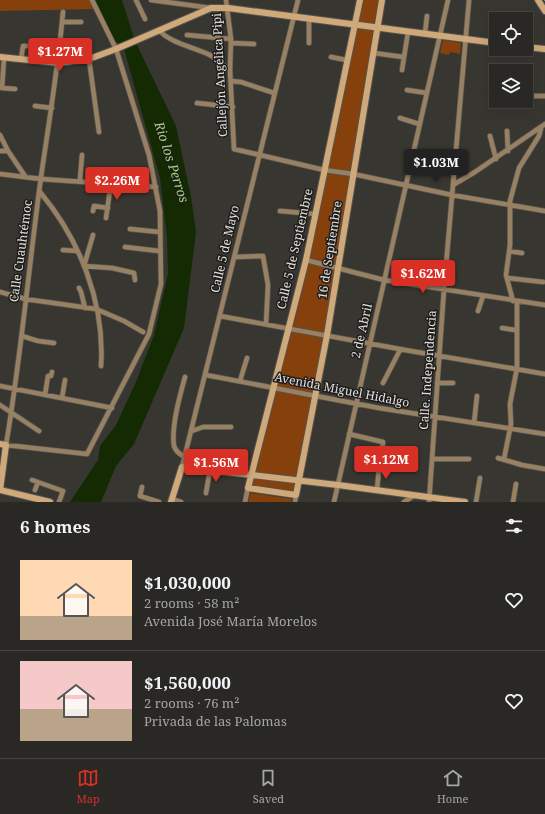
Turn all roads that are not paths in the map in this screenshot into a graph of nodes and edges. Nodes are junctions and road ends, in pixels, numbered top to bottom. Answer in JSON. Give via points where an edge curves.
{"nodes":[{"id":1,"x":92,"y":0,"type":"edge"},
{"id":2,"x":136,"y":0,"type":"edge"},
{"id":3,"x":151,"y":0,"type":"edge"},
{"id":4,"x":226,"y":0,"type":"edge"},
{"id":5,"x":298,"y":0,"type":"edge"},
{"id":6,"x":360,"y":0,"type":"edge"},
{"id":7,"x":382,"y":0,"type":"edge"},
{"id":8,"x":448,"y":0,"type":"edge"},
{"id":9,"x":469,"y":0,"type":"edge"},
{"id":10,"x":538,"y":0,"type":"edge"},
{"id":11,"x":211,"y":8,"type":"junction"},
{"id":12,"x":228,"y":8,"type":"junction"},
{"id":13,"x":545,"y":11,"type":"edge"},
{"id":14,"x":63,"y":12,"type":"dead end"},
{"id":15,"x":427,"y":16,"type":"dead end"},
{"id":16,"x":294,"y":17,"type":"junction"},
{"id":17,"x":308,"y":18,"type":"junction"},
{"id":18,"x":145,"y":19,"type":"dead end"},
{"id":19,"x":62,"y":22,"type":"junction"},
{"id":20,"x":81,"y":22,"type":"dead end"},
{"id":21,"x":354,"y":24,"type":"junction"},
{"id":22,"x":378,"y":28,"type":"junction"},
{"id":23,"x":159,"y":30,"type":"junction"},
{"id":24,"x":408,"y":32,"type":"junction"},
{"id":25,"x":425,"y":34,"type":"junction"},
{"id":26,"x":187,"y":35,"type":"dead end"},
{"id":27,"x":440,"y":36,"type":"junction"},
{"id":28,"x":465,"y":40,"type":"junction"},
{"id":29,"x":231,"y":41,"type":"junction"},
{"id":30,"x":489,"y":42,"type":"edge"},
{"id":31,"x":254,"y":44,"type":"dead end"},
{"id":32,"x":309,"y":44,"type":"dead end"},
{"id":33,"x":26,"y":46,"type":"dead end"},
{"id":34,"x":118,"y":48,"type":"junction"},
{"id":35,"x":533,"y":48,"type":"edge"},
{"id":36,"x":545,"y":49,"type":"edge"},
{"id":37,"x":374,"y":53,"type":"junction"},
{"id":38,"x":331,"y":57,"type":"dead end"},
{"id":39,"x":403,"y":57,"type":"junction"},
{"id":40,"x":2,"y":58,"type":"edge"},
{"id":41,"x":21,"y":59,"type":"junction"},
{"id":42,"x":89,"y":59,"type":"junction"},
{"id":43,"x":346,"y":60,"type":"junction"},
{"id":44,"x":58,"y":63,"type":"junction"},
{"id":45,"x":230,"y":70,"type":"junction"},
{"id":46,"x":402,"y":70,"type":"dead end"},
{"id":47,"x":231,"y":81,"type":"junction"},
{"id":48,"x":15,"y":89,"type":"dead end"},
{"id":49,"x":407,"y":90,"type":"dead end"},
{"id":50,"x":274,"y":93,"type":"junction"},
{"id":51,"x":427,"y":93,"type":"junction"},
{"id":52,"x":533,"y":96,"type":"edge"},
{"id":53,"x":545,"y":96,"type":"edge"},
{"id":54,"x":197,"y":103,"type":"dead end"},
{"id":55,"x":35,"y":106,"type":"dead end"},
{"id":56,"x":233,"y":107,"type":"junction"},
{"id":57,"x":52,"y":108,"type":"junction"},
{"id":58,"x":400,"y":118,"type":"dead end"},
{"id":59,"x":419,"y":124,"type":"junction"},
{"id":60,"x":543,"y":126,"type":"edge"},
{"id":61,"x":507,"y":131,"type":"dead end"},
{"id":62,"x":98,"y":132,"type":"dead end"},
{"id":63,"x":0,"y":135,"type":"edge"},
{"id":64,"x":490,"y":136,"type":"dead end"},
{"id":65,"x":0,"y":151,"type":"edge"},
{"id":66,"x":8,"y":151,"type":"junction"},
{"id":67,"x":508,"y":151,"type":"junction"},
{"id":68,"x":259,"y":154,"type":"junction"},
{"id":69,"x":82,"y":155,"type":"dead end"},
{"id":70,"x":496,"y":158,"type":"junction"},
{"id":71,"x":324,"y":170,"type":"junction"},
{"id":72,"x":0,"y":174,"type":"edge"},
{"id":73,"x":353,"y":174,"type":"junction"},
{"id":74,"x":25,"y":176,"type":"junction"},
{"id":75,"x":41,"y":179,"type":"junction"},
{"id":76,"x":80,"y":180,"type":"junction"},
{"id":77,"x":111,"y":183,"type":"junction"},
{"id":78,"x":405,"y":185,"type":"junction"},
{"id":79,"x":453,"y":185,"type":"junction"},
{"id":80,"x":156,"y":186,"type":"junction"},
{"id":81,"x":40,"y":192,"type":"junction"},
{"id":82,"x":452,"y":195,"type":"junction"},
{"id":83,"x":510,"y":204,"type":"junction"},
{"id":84,"x":108,"y":208,"type":"junction"},
{"id":85,"x":93,"y":211,"type":"dead end"},
{"id":86,"x":280,"y":211,"type":"dead end"},
{"id":87,"x":545,"y":211,"type":"edge"},
{"id":88,"x":315,"y":214,"type":"junction"},
{"id":89,"x":106,"y":218,"type":"dead end"},
{"id":90,"x":130,"y":229,"type":"dead end"},
{"id":91,"x":159,"y":232,"type":"junction"},
{"id":92,"x":92,"y":235,"type":"dead end"},
{"id":93,"x":124,"y":246,"type":"dead end"},
{"id":94,"x":63,"y":250,"type":"dead end"},
{"id":95,"x":77,"y":251,"type":"junction"},
{"id":96,"x":159,"y":251,"type":"junction"},
{"id":97,"x":509,"y":251,"type":"junction"},
{"id":98,"x":522,"y":253,"type":"dead end"},
{"id":99,"x":235,"y":257,"type":"junction"},
{"id":100,"x":306,"y":260,"type":"junction"},
{"id":101,"x":84,"y":266,"type":"junction"},
{"id":102,"x":338,"y":268,"type":"junction"},
{"id":103,"x":507,"y":278,"type":"junction"},
{"id":104,"x":135,"y":280,"type":"dead end"},
{"id":105,"x":384,"y":280,"type":"junction"},
{"id":106,"x":543,"y":282,"type":"dead end"},
{"id":107,"x":78,"y":288,"type":"dead end"},
{"id":108,"x":444,"y":289,"type":"junction"},
{"id":109,"x":0,"y":292,"type":"edge"},
{"id":110,"x":483,"y":296,"type":"junction"},
{"id":111,"x":25,"y":299,"type":"junction"},
{"id":112,"x":515,"y":301,"type":"junction"},
{"id":113,"x":545,"y":305,"type":"edge"},
{"id":114,"x":85,"y":308,"type":"junction"},
{"id":115,"x":96,"y":310,"type":"junction"},
{"id":116,"x":478,"y":311,"type":"dead end"},
{"id":117,"x":220,"y":316,"type":"junction"},
{"id":118,"x":266,"y":324,"type":"junction"},
{"id":119,"x":289,"y":328,"type":"junction"},
{"id":120,"x":502,"y":328,"type":"dead end"},
{"id":121,"x":515,"y":330,"type":"junction"},
{"id":122,"x":143,"y":332,"type":"dead end"},
{"id":123,"x":327,"y":335,"type":"junction"},
{"id":124,"x":22,"y":336,"type":"junction"},
{"id":125,"x":54,"y":343,"type":"dead end"},
{"id":126,"x":370,"y":343,"type":"junction"},
{"id":127,"x":400,"y":350,"type":"junction"},
{"id":128,"x":439,"y":356,"type":"junction"},
{"id":129,"x":247,"y":358,"type":"dead end"},
{"id":130,"x":100,"y":366,"type":"dead end"},
{"id":131,"x":517,"y":368,"type":"junction"},
{"id":132,"x":52,"y":372,"type":"dead end"},
{"id":133,"x":545,"y":374,"type":"edge"},
{"id":134,"x":206,"y":375,"type":"junction"},
{"id":135,"x":186,"y":377,"type":"dead end"},
{"id":136,"x":65,"y":380,"type":"dead end"},
{"id":137,"x":240,"y":381,"type":"junction"},
{"id":138,"x":383,"y":383,"type":"dead end"},
{"id":139,"x":437,"y":383,"type":"junction"},
{"id":140,"x":453,"y":383,"type":"dead end"},
{"id":141,"x":0,"y":386,"type":"edge"},
{"id":142,"x":274,"y":387,"type":"junction"},
{"id":143,"x":15,"y":389,"type":"junction"},
{"id":144,"x":45,"y":395,"type":"junction"},
{"id":145,"x":316,"y":395,"type":"junction"},
{"id":146,"x":477,"y":396,"type":"dead end"},
{"id":147,"x":62,"y":398,"type":"junction"},
{"id":148,"x":356,"y":404,"type":"junction"},
{"id":149,"x":0,"y":405,"type":"edge"},
{"id":150,"x":112,"y":408,"type":"junction"},
{"id":151,"x":12,"y":414,"type":"junction"},
{"id":152,"x":435,"y":418,"type":"junction"},
{"id":153,"x":474,"y":423,"type":"junction"},
{"id":154,"x":231,"y":427,"type":"dead end"},
{"id":155,"x":510,"y":429,"type":"junction"},
{"id":156,"x":39,"y":431,"type":"dead end"},
{"id":157,"x":192,"y":431,"type":"junction"},
{"id":158,"x":349,"y":434,"type":"junction"},
{"id":159,"x":545,"y":434,"type":"edge"},
{"id":160,"x":3,"y":444,"type":"edge"},
{"id":161,"x":382,"y":452,"type":"dead end"},
{"id":162,"x":185,"y":457,"type":"junction"},
{"id":163,"x":498,"y":458,"type":"dead end"},
{"id":164,"x":432,"y":459,"type":"junction"},
{"id":165,"x":469,"y":459,"type":"dead end"},
{"id":166,"x":504,"y":459,"type":"junction"},
{"id":167,"x":182,"y":468,"type":"junction"},
{"id":168,"x":379,"y":468,"type":"dead end"},
{"id":169,"x":545,"y":469,"type":"edge"},
{"id":170,"x":210,"y":470,"type":"junction"},
{"id":171,"x":252,"y":474,"type":"junction"},
{"id":172,"x":480,"y":478,"type":"dead end"},
{"id":173,"x":32,"y":480,"type":"dead end"},
{"id":174,"x":299,"y":481,"type":"junction"},
{"id":175,"x":38,"y":482,"type":"junction"},
{"id":176,"x":516,"y":484,"type":"dead end"},
{"id":177,"x":338,"y":485,"type":"junction"},
{"id":178,"x":142,"y":487,"type":"dead end"},
{"id":179,"x":248,"y":488,"type":"junction"},
{"id":180,"x":35,"y":490,"type":"dead end"},
{"id":181,"x":377,"y":490,"type":"junction"},
{"id":182,"x":0,"y":491,"type":"edge"},
{"id":183,"x":206,"y":493,"type":"dead end"},
{"id":184,"x":415,"y":495,"type":"junction"},
{"id":185,"x":296,"y":499,"type":"edge"},
{"id":186,"x":171,"y":500,"type":"edge"},
{"id":187,"x":429,"y":500,"type":"edge"},
{"id":188,"x":50,"y":502,"type":"edge"},
{"id":189,"x":59,"y":502,"type":"edge"},
{"id":190,"x":159,"y":502,"type":"edge"},
{"id":191,"x":181,"y":502,"type":"edge"},
{"id":192,"x":245,"y":502,"type":"edge"},
{"id":193,"x":334,"y":502,"type":"edge"},
{"id":194,"x":404,"y":502,"type":"edge"},
{"id":195,"x":465,"y":502,"type":"edge"},
{"id":196,"x":476,"y":502,"type":"edge"},
{"id":197,"x":513,"y":502,"type":"edge"}],
"edges":[{"from":1,"to":34,"type":"street"},
{"from":2,"to":18,"type":"street"},
{"from":3,"to":11,"type":"street"},
{"from":4,"to":12,"type":"street","name":"Callejón Angélica Pipi"},
{"from":5,"to":16,"type":"street","name":"Calle 5 de Mayo"},
{"from":6,"to":21,"type":"street","name":"Calle 5 de Septiembre"},
{"from":7,"to":22,"type":"street","name":"16 de Septiembre"},
{"from":8,"to":27,"type":"street","name":"2 de Abril"},
{"from":9,"to":28,"type":"street","name":"Calle. Independencia"},
{"from":10,"to":13,"type":"street"},
{"from":11,"to":12,"type":"street"},
{"from":11,"to":23,"type":"street"},
{"from":12,"to":16,"type":"street"},
{"from":12,"to":29,"type":"street","name":"Callejón Angélica Pipi"},
{"from":14,"to":19,"type":"street","name":"Calle Cuauhtémoc"},
{"from":15,"to":25,"type":"street"},
{"from":16,"to":17,"type":"street"},
{"from":16,"to":50,"type":"street","name":"Calle 5 de Mayo"},
{"from":17,"to":21,"type":"street"},
{"from":17,"to":32,"type":"street"},
{"from":19,"to":20,"type":"street"},
{"from":19,"to":44,"type":"street","name":"Calle Cuauhtémoc"},
{"from":21,"to":22,"type":"street"},
{"from":21,"to":43,"type":"street","name":"Calle 5 de Septiembre"},
{"from":22,"to":24,"type":"street"},
{"from":22,"to":37,"type":"street","name":"16 de Septiembre"},
{"from":23,"to":34,"type":"street"},
{"from":23,"to":45,"type":"street","via":[[177,42],[212,56]]},
{"from":24,"to":25,"type":"street"},
{"from":24,"to":39,"type":"street"},
{"from":25,"to":27,"type":"street"},
{"from":26,"to":29,"type":"street"},
{"from":27,"to":28,"type":"street"},
{"from":27,"to":51,"type":"street","name":"2 de Abril"},
{"from":28,"to":30,"type":"street"},
{"from":28,"to":79,"type":"street","name":"Calle. Independencia"},
{"from":29,"to":31,"type":"street"},
{"from":29,"to":45,"type":"street","name":"Callejón Angélica Pipi"},
{"from":33,"to":41,"type":"street","via":[[23,46]]},
{"from":34,"to":42,"type":"street"},
{"from":34,"to":80,"type":"street","via":[[150,155]]},
{"from":35,"to":36,"type":"street"},
{"from":37,"to":39,"type":"street"},
{"from":37,"to":73,"type":"street","name":"16 de Septiembre"},
{"from":38,"to":43,"type":"street"},
{"from":39,"to":46,"type":"street"},
{"from":40,"to":41,"type":"street"},
{"from":40,"to":48,"type":"street","via":[[2,88]]},
{"from":41,"to":44,"type":"street"},
{"from":42,"to":44,"type":"street"},
{"from":42,"to":62,"type":"street"},
{"from":43,"to":71,"type":"street","name":"Calle 5 de Septiembre"},
{"from":44,"to":57,"type":"street","name":"Calle Cuauhtémoc"},
{"from":45,"to":47,"type":"street","name":"Callejón Angélica Pipi"},
{"from":47,"to":50,"type":"street"},
{"from":47,"to":56,"type":"street","name":"Callejón Angélica Pipi"},
{"from":49,"to":51,"type":"street"},
{"from":50,"to":68,"type":"street","name":"Calle 5 de Mayo"},
{"from":51,"to":59,"type":"street","name":"2 de Abril"},
{"from":52,"to":53,"type":"street"},
{"from":54,"to":56,"type":"street"},
{"from":55,"to":57,"type":"street"},
{"from":56,"to":68,"type":"street","name":"Callejón Angélica Pipi","via":[[234,149]]},
{"from":57,"to":75,"type":"street","name":"Calle Cuauhtémoc"},
{"from":58,"to":59,"type":"street"},
{"from":59,"to":78,"type":"street","name":"2 de Abril"},
{"from":60,"to":67,"type":"street"},
{"from":60,"to":83,"type":"street","via":[[519,168]]},
{"from":61,"to":67,"type":"street"},
{"from":63,"to":66,"type":"street"},
{"from":64,"to":70,"type":"street"},
{"from":65,"to":66,"type":"street"},
{"from":66,"to":74,"type":"street"},
{"from":67,"to":70,"type":"street"},
{"from":68,"to":71,"type":"street"},
{"from":68,"to":99,"type":"street","name":"Calle 5 de Mayo"},
{"from":69,"to":76,"type":"street"},
{"from":70,"to":79,"type":"street"},
{"from":71,"to":73,"type":"street"},
{"from":71,"to":88,"type":"street","name":"Calle 5 de Septiembre"},
{"from":72,"to":74,"type":"street"},
{"from":73,"to":78,"type":"street"},
{"from":73,"to":102,"type":"street","name":"16 de Septiembre"},
{"from":74,"to":75,"type":"street"},
{"from":75,"to":76,"type":"street"},
{"from":75,"to":81,"type":"street","name":"Calle Cuauhtémoc"},
{"from":76,"to":77,"type":"street"},
{"from":77,"to":80,"type":"street"},
{"from":77,"to":84,"type":"street"},
{"from":78,"to":82,"type":"street"},
{"from":78,"to":105,"type":"street","name":"2 de Abril"},
{"from":79,"to":82,"type":"street","name":"Calle. Independencia"},
{"from":80,"to":91,"type":"street","via":[[160,212]]},
{"from":81,"to":95,"type":"street","via":[[74,241]]},
{"from":81,"to":111,"type":"street","name":"Calle Cuauhtémoc"},
{"from":82,"to":83,"type":"street"},
{"from":82,"to":108,"type":"street","name":"Calle. Independencia"},
{"from":83,"to":87,"type":"street"},
{"from":83,"to":97,"type":"street"},
{"from":84,"to":85,"type":"street","via":[[94,206]]},
{"from":84,"to":89,"type":"street"},
{"from":86,"to":88,"type":"street"},
{"from":88,"to":100,"type":"street","name":"Calle 5 de Septiembre"},
{"from":90,"to":91,"type":"street"},
{"from":91,"to":96,"type":"street"},
{"from":92,"to":101,"type":"street"},
{"from":93,"to":96,"type":"street"},
{"from":94,"to":95,"type":"street"},
{"from":95,"to":101,"type":"street"},
{"from":96,"to":150,"type":"street","via":[[161,284],[149,334]]},
{"from":97,"to":98,"type":"street"},
{"from":97,"to":103,"type":"street"},
{"from":99,"to":117,"type":"street","name":"Calle 5 de Mayo"},
{"from":99,"to":118,"type":"street","via":[[263,256],[268,285]]},
{"from":100,"to":102,"type":"street"},
{"from":100,"to":119,"type":"street","name":"Calle 5 de Septiembre"},
{"from":101,"to":104,"type":"street","via":[[134,273]]},
{"from":101,"to":115,"type":"street","via":[[92,287]]},
{"from":102,"to":105,"type":"street"},
{"from":102,"to":123,"type":"street","name":"16 de Septiembre"},
{"from":103,"to":106,"type":"street"},
{"from":103,"to":112,"type":"street"},
{"from":105,"to":108,"type":"street"},
{"from":105,"to":126,"type":"street","name":"2 de Abril"},
{"from":107,"to":114,"type":"street"},
{"from":108,"to":110,"type":"street"},
{"from":108,"to":128,"type":"street","name":"Calle. Independencia"},
{"from":109,"to":111,"type":"street"},
{"from":110,"to":112,"type":"street"},
{"from":110,"to":116,"type":"street"},
{"from":111,"to":114,"type":"street"},
{"from":111,"to":124,"type":"street","name":"Calle Cuauhtémoc"},
{"from":112,"to":113,"type":"street"},
{"from":112,"to":121,"type":"street"},
{"from":114,"to":115,"type":"street"},
{"from":115,"to":122,"type":"street"},
{"from":115,"to":130,"type":"street","via":[[102,348]]},
{"from":117,"to":118,"type":"street"},
{"from":117,"to":134,"type":"street","name":"Calle 5 de Mayo"},
{"from":118,"to":119,"type":"street"},
{"from":119,"to":123,"type":"street"},
{"from":119,"to":142,"type":"street","name":"Calle 5 de Septiembre"},
{"from":120,"to":121,"type":"street"},
{"from":121,"to":131,"type":"street"},
{"from":123,"to":126,"type":"street"},
{"from":123,"to":145,"type":"street","name":"16 de Septiembre"},
{"from":124,"to":125,"type":"street"},
{"from":124,"to":143,"type":"street","name":"Calle Cuauhtémoc"},
{"from":126,"to":127,"type":"street"},
{"from":126,"to":148,"type":"street","name":"2 de Abril"},
{"from":127,"to":128,"type":"street"},
{"from":127,"to":138,"type":"street"},
{"from":128,"to":131,"type":"street"},
{"from":128,"to":139,"type":"street","name":"Calle. Independencia"},
{"from":129,"to":137,"type":"street"},
{"from":131,"to":133,"type":"street"},
{"from":131,"to":155,"type":"street","via":[[510,404]]},
{"from":132,"to":144,"type":"street","via":[[51,376],[48,376]]},
{"from":134,"to":137,"type":"street","name":"Avenida Miguel Hidalgo"},
{"from":134,"to":157,"type":"street","name":"Calle 5 de Mayo"},
{"from":135,"to":162,"type":"street","via":[[178,400],[174,446],[179,454]]},
{"from":136,"to":147,"type":"street"},
{"from":137,"to":142,"type":"street","name":"Avenida Miguel Hidalgo"},
{"from":139,"to":140,"type":"street"},
{"from":139,"to":152,"type":"street","name":"Calle. Independencia"},
{"from":141,"to":143,"type":"street"},
{"from":142,"to":145,"type":"street","name":"Avenida Miguel Hidalgo"},
{"from":142,"to":171,"type":"street","name":"Calle 5 de Septiembre"},
{"from":143,"to":144,"type":"street"},
{"from":143,"to":151,"type":"street","name":"Calle Cuauhtémoc"},
{"from":144,"to":147,"type":"street"},
{"from":145,"to":148,"type":"street","name":"Avenida Miguel Hidalgo"},
{"from":145,"to":174,"type":"street","name":"16 de Septiembre"},
{"from":146,"to":153,"type":"street"},
{"from":147,"to":150,"type":"street"},
{"from":148,"to":152,"type":"street","name":"Avenida Miguel Hidalgo"},
{"from":148,"to":158,"type":"street","name":"2 de Abril"},
{"from":149,"to":151,"type":"street"},
{"from":150,"to":160,"type":"street","via":[[86,454]]},
{"from":151,"to":156,"type":"street"},
{"from":151,"to":160,"type":"street","name":"Calle Cuauhtémoc"},
{"from":152,"to":153,"type":"street","name":"Avenida Miguel Hidalgo"},
{"from":152,"to":164,"type":"street","name":"Calle. Independencia"},
{"from":153,"to":155,"type":"street","name":"Avenida Miguel Hidalgo"},
{"from":154,"to":157,"type":"street","via":[[203,427]]},
{"from":155,"to":159,"type":"street","name":"Avenida Miguel Hidalgo"},
{"from":155,"to":166,"type":"street"},
{"from":157,"to":162,"type":"street","name":"Calle 5 de Mayo"},
{"from":158,"to":161,"type":"street","via":[[383,442]]},
{"from":158,"to":177,"type":"street","name":"2 de Abril"},
{"from":160,"to":182,"type":"street","name":"Calle Cuauhtémoc"},
{"from":162,"to":167,"type":"street","name":"Calle 5 de Mayo"},
{"from":163,"to":166,"type":"street"},
{"from":164,"to":165,"type":"street"},
{"from":164,"to":187,"type":"street","name":"Calle. Independencia"},
{"from":166,"to":169,"type":"street","via":[[522,466]]},
{"from":167,"to":170,"type":"street"},
{"from":167,"to":186,"type":"street","name":"Calle 5 de Mayo"},
{"from":168,"to":181,"type":"street"},
{"from":170,"to":171,"type":"street"},
{"from":170,"to":183,"type":"street"},
{"from":171,"to":174,"type":"street"},
{"from":171,"to":179,"type":"street","name":"Calle 5 de Septiembre"},
{"from":172,"to":196,"type":"street"},
{"from":173,"to":175,"type":"street"},
{"from":174,"to":177,"type":"street"},
{"from":174,"to":185,"type":"street","name":"16 de Septiembre"},
{"from":175,"to":180,"type":"street"},
{"from":175,"to":189,"type":"street","via":[[63,491]]},
{"from":176,"to":197,"type":"street"},
{"from":177,"to":181,"type":"street"},
{"from":177,"to":193,"type":"street","name":"2 de Abril"},
{"from":178,"to":190,"type":"street","via":[[140,496]]},
{"from":179,"to":185,"type":"street"},
{"from":179,"to":192,"type":"street","name":"Calle 5 de Septiembre"},
{"from":181,"to":184,"type":"street"},
{"from":182,"to":188,"type":"street"},
{"from":184,"to":187,"type":"street"},
{"from":184,"to":194,"type":"street"},
{"from":186,"to":191,"type":"street"},
{"from":187,"to":195,"type":"street"}]}
